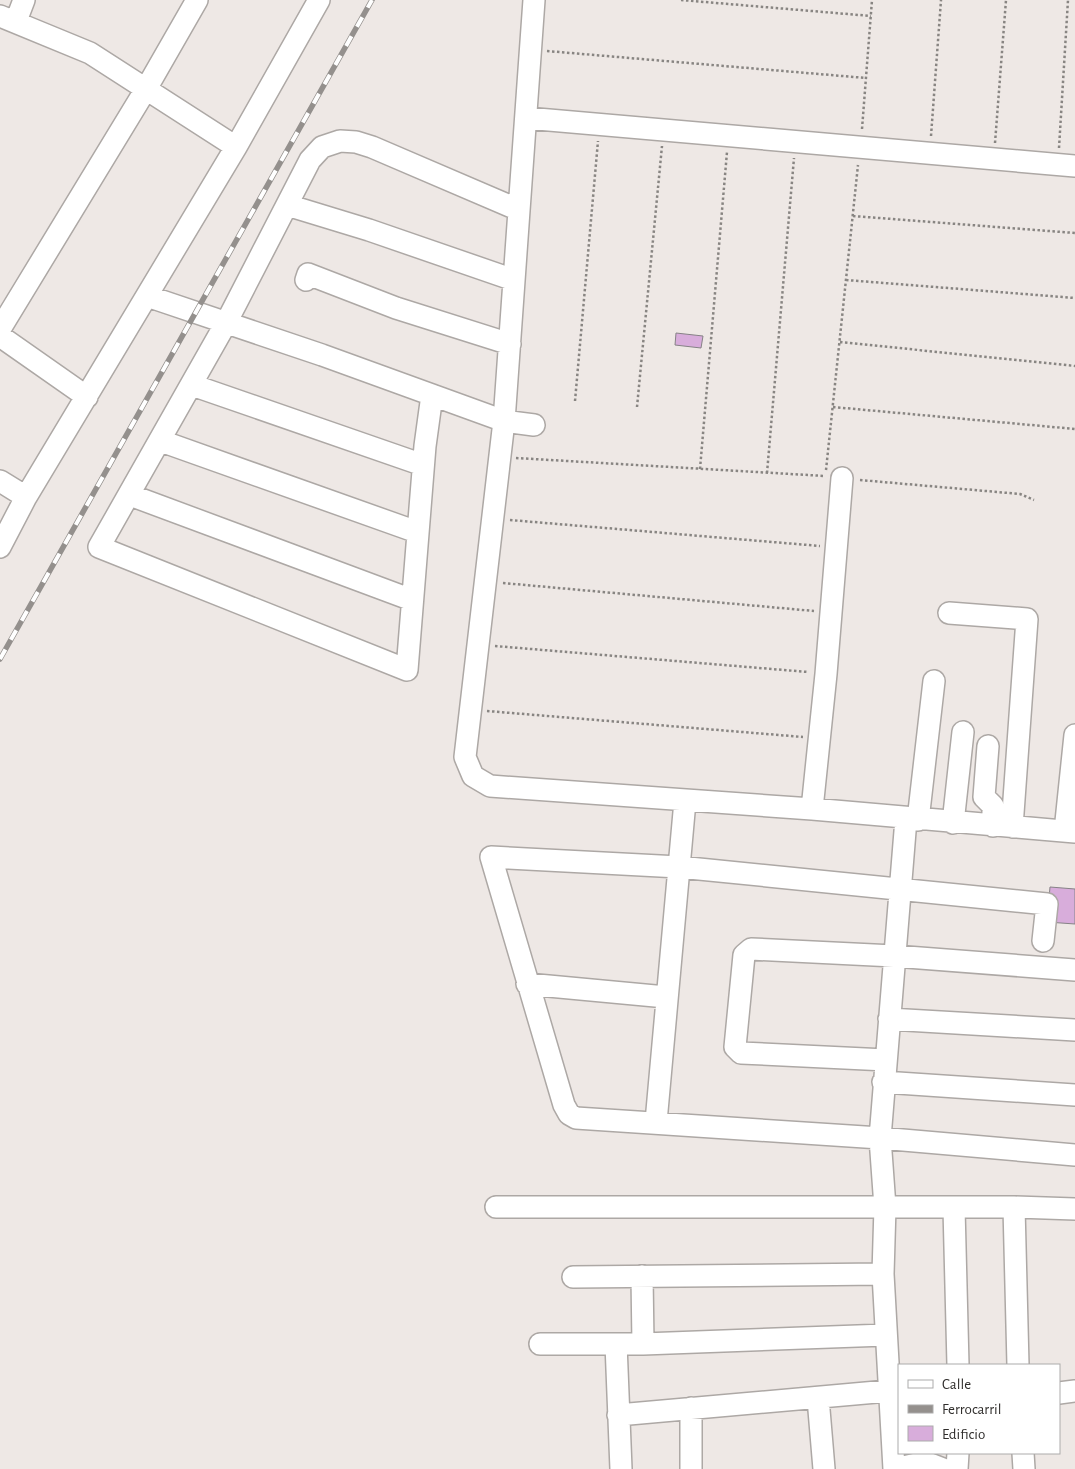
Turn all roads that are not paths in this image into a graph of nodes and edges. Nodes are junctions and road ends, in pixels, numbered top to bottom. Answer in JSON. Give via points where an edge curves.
{"nodes":[{"id":1,"x":24,"y":0,"type":"edge"},
{"id":2,"x":197,"y":0,"type":"edge"},
{"id":3,"x":319,"y":0,"type":"edge"},
{"id":4,"x":534,"y":0,"type":"edge"},
{"id":5,"x":8,"y":19,"type":"edge"},
{"id":6,"x":146,"y":89,"type":"junction"},
{"id":7,"x":526,"y":118,"type":"junction"},
{"id":8,"x":236,"y":147,"type":"junction"},
{"id":9,"x":1066,"y":165,"type":"edge"},
{"id":10,"x":287,"y":205,"type":"junction"},
{"id":11,"x":519,"y":210,"type":"junction"},
{"id":12,"x":306,"y":280,"type":"dead end"},
{"id":13,"x":514,"y":280,"type":"junction"},
{"id":14,"x":147,"y":296,"type":"junction"},
{"id":15,"x":226,"y":323,"type":"junction"},
{"id":16,"x":0,"y":328,"type":"edge"},
{"id":17,"x":0,"y":336,"type":"edge"},
{"id":18,"x":510,"y":344,"type":"junction"},
{"id":19,"x":192,"y":385,"type":"junction"},
{"id":20,"x":432,"y":395,"type":"junction"},
{"id":21,"x":87,"y":397,"type":"junction"},
{"id":22,"x":504,"y":421,"type":"junction"},
{"id":23,"x":534,"y":425,"type":"dead end"},
{"id":24,"x":161,"y":441,"type":"junction"},
{"id":25,"x":423,"y":465,"type":"junction"},
{"id":26,"x":834,"y":477,"type":"road end"},
{"id":27,"x":0,"y":481,"type":"edge"},
{"id":28,"x":130,"y":495,"type":"junction"},
{"id":29,"x":26,"y":497,"type":"junction"},
{"id":30,"x":417,"y":532,"type":"junction"},
{"id":31,"x":0,"y":547,"type":"edge"},
{"id":32,"x":412,"y":600,"type":"junction"},
{"id":33,"x":949,"y":613,"type":"dead end"},
{"id":34,"x":934,"y":681,"type":"dead end"},
{"id":35,"x":963,"y":732,"type":"dead end"},
{"id":36,"x":1075,"y":735,"type":"edge"},
{"id":37,"x":988,"y":746,"type":"dead end"},
{"id":38,"x":684,"y":801,"type":"junction"},
{"id":39,"x":812,"y":809,"type":"junction"},
{"id":40,"x":912,"y":820,"type":"junction"},
{"id":41,"x":953,"y":823,"type":"junction"},
{"id":42,"x":1003,"y":827,"type":"junction"},
{"id":43,"x":1070,"y":832,"type":"edge"},
{"id":44,"x":679,"y":867,"type":"junction"},
{"id":45,"x":900,"y":891,"type":"junction"},
{"id":46,"x":1043,"y":941,"type":"dead end"},
{"id":47,"x":894,"y":956,"type":"junction"},
{"id":48,"x":1075,"y":970,"type":"edge"},
{"id":49,"x":527,"y":984,"type":"junction"},
{"id":50,"x":666,"y":997,"type":"junction"},
{"id":51,"x":889,"y":1019,"type":"junction"},
{"id":52,"x":1075,"y":1030,"type":"edge"},
{"id":53,"x":886,"y":1060,"type":"junction"},
{"id":54,"x":884,"y":1082,"type":"junction"},
{"id":55,"x":1075,"y":1095,"type":"edge"},
{"id":56,"x":656,"y":1122,"type":"junction"},
{"id":57,"x":880,"y":1138,"type":"junction"},
{"id":58,"x":1075,"y":1155,"type":"edge"},
{"id":59,"x":496,"y":1207,"type":"dead end"},
{"id":60,"x":885,"y":1207,"type":"junction"},
{"id":61,"x":1014,"y":1207,"type":"junction"},
{"id":62,"x":954,"y":1208,"type":"junction"},
{"id":63,"x":1075,"y":1208,"type":"edge"},
{"id":64,"x":883,"y":1274,"type":"junction"},
{"id":65,"x":642,"y":1276,"type":"junction"},
{"id":66,"x":573,"y":1277,"type":"dead end"},
{"id":67,"x":885,"y":1335,"type":"junction"},
{"id":68,"x":540,"y":1344,"type":"dead end"},
{"id":69,"x":616,"y":1344,"type":"junction"},
{"id":70,"x":642,"y":1344,"type":"junction"},
{"id":71,"x":958,"y":1364,"type":"edge"},
{"id":72,"x":1018,"y":1364,"type":"edge"},
{"id":73,"x":888,"y":1391,"type":"junction"},
{"id":74,"x":1075,"y":1391,"type":"edge"},
{"id":75,"x":1060,"y":1392,"type":"edge"},
{"id":76,"x":818,"y":1398,"type":"junction"},
{"id":77,"x":691,"y":1408,"type":"junction"},
{"id":78,"x":618,"y":1415,"type":"junction"},
{"id":79,"x":916,"y":1454,"type":"edge"},
{"id":80,"x":958,"y":1454,"type":"edge"},
{"id":81,"x":1022,"y":1454,"type":"edge"},
{"id":82,"x":621,"y":1469,"type":"edge"},
{"id":83,"x":691,"y":1469,"type":"edge"},
{"id":84,"x":824,"y":1469,"type":"edge"},
{"id":85,"x":894,"y":1469,"type":"edge"},
{"id":86,"x":943,"y":1469,"type":"edge"},
{"id":87,"x":957,"y":1469,"type":"edge"},
{"id":88,"x":1024,"y":1469,"type":"edge"}],
"edges":[{"from":1,"to":5,"type":"street"},
{"from":2,"to":6,"type":"street"},
{"from":3,"to":8,"type":"street"},
{"from":4,"to":7,"type":"street"},
{"from":5,"to":6,"type":"street","via":[[90,53]]},
{"from":6,"to":8,"type":"street"},
{"from":6,"to":16,"type":"street"},
{"from":7,"to":9,"type":"street"},
{"from":7,"to":11,"type":"street"},
{"from":8,"to":14,"type":"street"},
{"from":10,"to":11,"type":"street","via":[[310,160],[322,148],[340,141],[372,147]]},
{"from":10,"to":13,"type":"street"},
{"from":10,"to":15,"type":"street"},
{"from":11,"to":13,"type":"street"},
{"from":12,"to":18,"type":"street","via":[[308,274],[396,308]]},
{"from":13,"to":18,"type":"street"},
{"from":14,"to":15,"type":"street"},
{"from":14,"to":21,"type":"street"},
{"from":15,"to":19,"type":"street"},
{"from":15,"to":20,"type":"street"},
{"from":17,"to":21,"type":"street"},
{"from":18,"to":22,"type":"street"},
{"from":19,"to":24,"type":"street"},
{"from":19,"to":25,"type":"street"},
{"from":20,"to":22,"type":"street"},
{"from":20,"to":25,"type":"street"},
{"from":21,"to":29,"type":"street"},
{"from":22,"to":23,"type":"street"},
{"from":22,"to":38,"type":"street","via":[[465,757],[473,776],[490,786]]},
{"from":24,"to":28,"type":"street"},
{"from":24,"to":30,"type":"street"},
{"from":25,"to":30,"type":"street"},
{"from":26,"to":39,"type":"street","via":[[836,547]]},
{"from":27,"to":29,"type":"street"},
{"from":28,"to":32,"type":"street"},
{"from":28,"to":32,"type":"street","via":[[99,547],[407,670]]},
{"from":29,"to":31,"type":"street"},
{"from":30,"to":32,"type":"street"},
{"from":33,"to":42,"type":"street","via":[[1027,619]]},
{"from":34,"to":40,"type":"street"},
{"from":35,"to":41,"type":"street"},
{"from":36,"to":43,"type":"street"},
{"from":37,"to":42,"type":"street","via":[[984,796]]},
{"from":38,"to":39,"type":"street"},
{"from":38,"to":44,"type":"street"},
{"from":39,"to":40,"type":"street"},
{"from":40,"to":41,"type":"street"},
{"from":40,"to":45,"type":"street"},
{"from":41,"to":42,"type":"street"},
{"from":42,"to":43,"type":"street"},
{"from":44,"to":45,"type":"street"},
{"from":44,"to":49,"type":"street","via":[[491,857]]},
{"from":44,"to":50,"type":"street"},
{"from":45,"to":46,"type":"street","via":[[1046,904]]},
{"from":45,"to":47,"type":"street"},
{"from":47,"to":48,"type":"street"},
{"from":47,"to":51,"type":"street"},
{"from":47,"to":53,"type":"street","via":[[747,951],[735,1047],[741,1053]]},
{"from":49,"to":50,"type":"street"},
{"from":49,"to":56,"type":"street","via":[[569,1114],[576,1118]]},
{"from":50,"to":56,"type":"street"},
{"from":51,"to":52,"type":"street"},
{"from":51,"to":53,"type":"street"},
{"from":53,"to":54,"type":"street"},
{"from":54,"to":55,"type":"street"},
{"from":54,"to":57,"type":"street"},
{"from":56,"to":57,"type":"street"},
{"from":57,"to":58,"type":"street"},
{"from":57,"to":60,"type":"street"},
{"from":59,"to":60,"type":"street"},
{"from":60,"to":62,"type":"street"},
{"from":60,"to":64,"type":"street"},
{"from":61,"to":62,"type":"street"},
{"from":61,"to":63,"type":"street"},
{"from":61,"to":72,"type":"street"},
{"from":62,"to":71,"type":"street"},
{"from":64,"to":65,"type":"street"},
{"from":64,"to":67,"type":"street"},
{"from":65,"to":66,"type":"street"},
{"from":65,"to":70,"type":"street"},
{"from":67,"to":70,"type":"street"},
{"from":67,"to":73,"type":"street"},
{"from":68,"to":69,"type":"street"},
{"from":69,"to":70,"type":"street"},
{"from":69,"to":78,"type":"street"},
{"from":73,"to":76,"type":"street"},
{"from":73,"to":85,"type":"street"},
{"from":74,"to":75,"type":"street"},
{"from":76,"to":77,"type":"street"},
{"from":76,"to":84,"type":"street"},
{"from":77,"to":78,"type":"street"},
{"from":77,"to":83,"type":"street"},
{"from":78,"to":82,"type":"street"},
{"from":79,"to":85,"type":"street"},
{"from":80,"to":87,"type":"street"},
{"from":81,"to":88,"type":"street"},
{"from":85,"to":86,"type":"street","via":[[925,1462]]}]}
